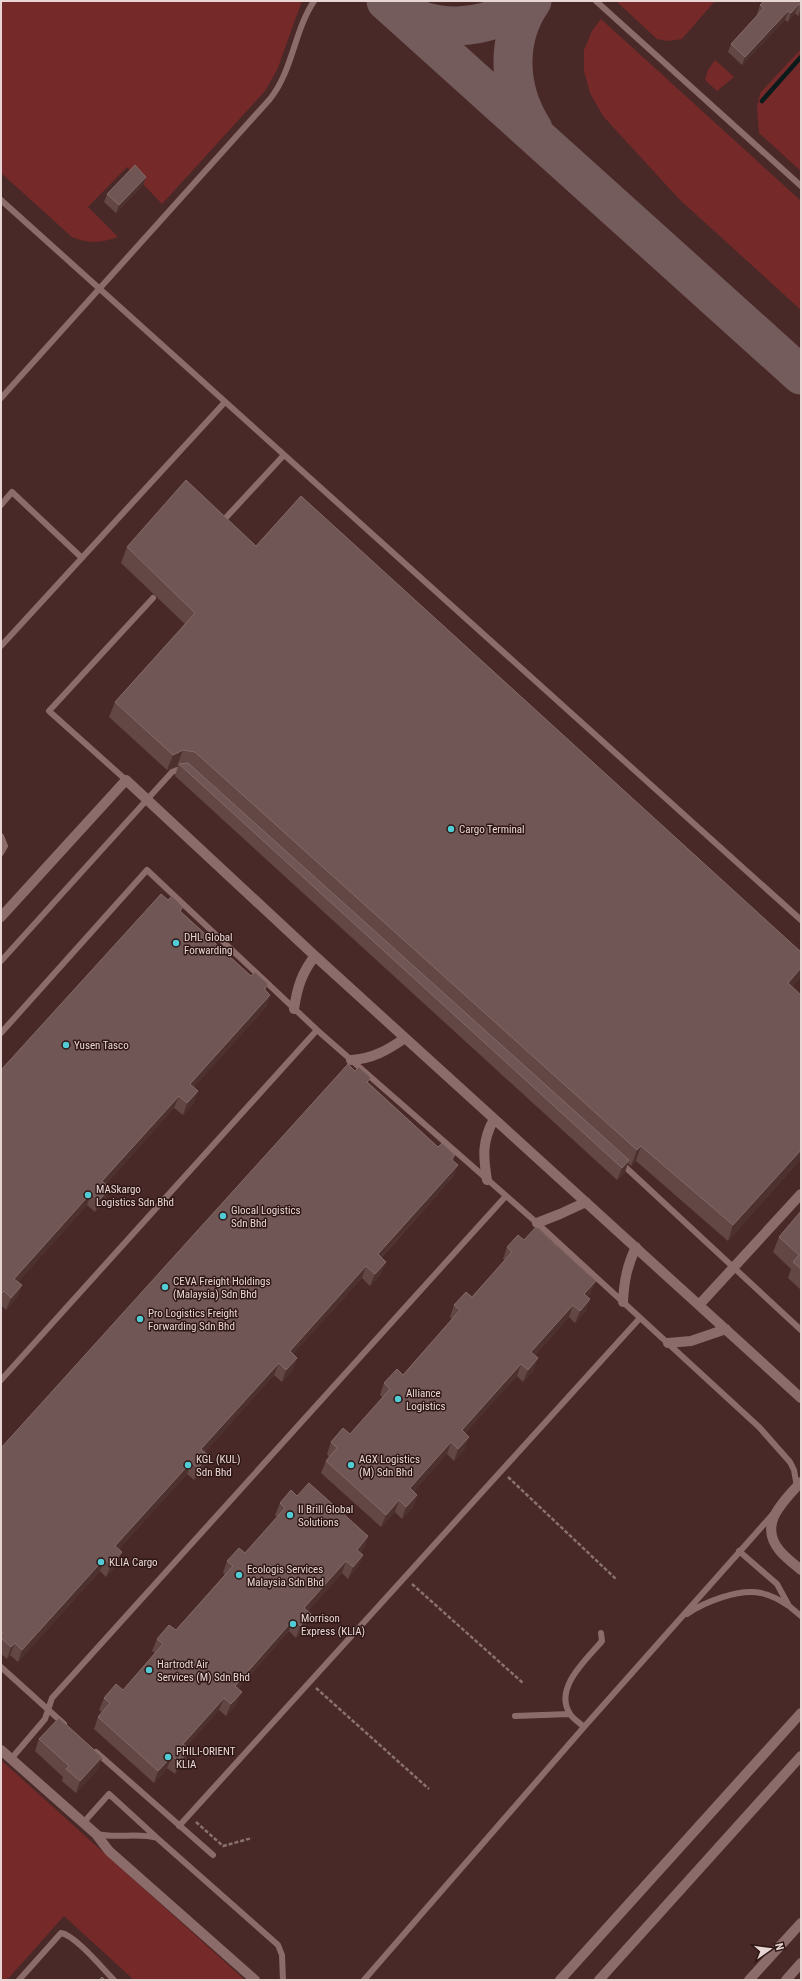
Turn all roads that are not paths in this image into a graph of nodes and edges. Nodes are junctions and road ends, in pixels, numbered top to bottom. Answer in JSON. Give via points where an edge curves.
{"nodes":[{"id":1,"x":314,"y":1,"type":"edge"},
{"id":2,"x":596,"y":1,"type":"edge"},
{"id":3,"x":801,"y":186,"type":"edge"},
{"id":4,"x":1,"y":200,"type":"edge"},
{"id":5,"x":99,"y":289,"type":"junction"},
{"id":6,"x":1,"y":398,"type":"edge"},
{"id":7,"x":224,"y":402,"type":"junction"},
{"id":8,"x":284,"y":455,"type":"junction"},
{"id":9,"x":1,"y":505,"type":"edge"},
{"id":10,"x":218,"y":526,"type":"edge"},
{"id":11,"x":82,"y":558,"type":"junction"},
{"id":12,"x":153,"y":598,"type":"dead end"},
{"id":13,"x":1,"y":646,"type":"edge"},
{"id":14,"x":189,"y":773,"type":"edge"},
{"id":15,"x":126,"y":780,"type":"junction"},
{"id":16,"x":1,"y":836,"type":"edge"},
{"id":17,"x":1,"y":853,"type":"edge"},
{"id":18,"x":1,"y":916,"type":"edge"},
{"id":19,"x":801,"y":920,"type":"edge"},
{"id":20,"x":315,"y":956,"type":"junction"},
{"id":21,"x":1,"y":961,"type":"edge"},
{"id":22,"x":294,"y":1009,"type":"junction"},
{"id":23,"x":317,"y":1030,"type":"junction"},
{"id":24,"x":1,"y":1033,"type":"edge"},
{"id":25,"x":406,"y":1038,"type":"junction"},
{"id":26,"x":351,"y":1060,"type":"junction"},
{"id":27,"x":494,"y":1119,"type":"junction"},
{"id":28,"x":617,"y":1159,"type":"edge"},
{"id":29,"x":487,"y":1180,"type":"junction"},
{"id":30,"x":801,"y":1194,"type":"edge"},
{"id":31,"x":505,"y":1197,"type":"junction"},
{"id":32,"x":586,"y":1202,"type":"junction"},
{"id":33,"x":537,"y":1223,"type":"junction"},
{"id":34,"x":636,"y":1247,"type":"junction"},
{"id":35,"x":623,"y":1302,"type":"junction"},
{"id":36,"x":699,"y":1305,"type":"junction"},
{"id":37,"x":640,"y":1318,"type":"junction"},
{"id":38,"x":726,"y":1330,"type":"junction"},
{"id":39,"x":801,"y":1330,"type":"edge"},
{"id":40,"x":668,"y":1343,"type":"junction"},
{"id":41,"x":1,"y":1380,"type":"edge"},
{"id":42,"x":801,"y":1398,"type":"edge"},
{"id":43,"x":800,"y":1485,"type":"edge"},
{"id":44,"x":776,"y":1511,"type":"junction"},
{"id":45,"x":739,"y":1551,"type":"junction"},
{"id":46,"x":801,"y":1570,"type":"edge"},
{"id":47,"x":789,"y":1606,"type":"junction"},
{"id":48,"x":801,"y":1616,"type":"edge"},
{"id":49,"x":678,"y":1620,"type":"junction"},
{"id":50,"x":601,"y":1633,"type":"dead end"},
{"id":51,"x":1,"y":1667,"type":"edge"},
{"id":52,"x":48,"y":1710,"type":"junction"},
{"id":53,"x":801,"y":1712,"type":"edge"},
{"id":54,"x":570,"y":1714,"type":"junction"},
{"id":55,"x":515,"y":1716,"type":"dead end"},
{"id":56,"x":584,"y":1727,"type":"junction"},
{"id":57,"x":72,"y":1731,"type":"edge"},
{"id":58,"x":90,"y":1747,"type":"edge"},
{"id":59,"x":1,"y":1750,"type":"edge"},
{"id":60,"x":801,"y":1756,"type":"edge"},
{"id":61,"x":11,"y":1758,"type":"junction"},
{"id":62,"x":84,"y":1822,"type":"junction"},
{"id":63,"x":179,"y":1826,"type":"junction"},
{"id":64,"x":96,"y":1834,"type":"junction"},
{"id":65,"x":157,"y":1838,"type":"junction"},
{"id":66,"x":213,"y":1855,"type":"dead end"},
{"id":67,"x":801,"y":1923,"type":"edge"},
{"id":68,"x":801,"y":1963,"type":"edge"},
{"id":69,"x":19,"y":1980,"type":"edge"},
{"id":70,"x":114,"y":1980,"type":"edge"},
{"id":71,"x":255,"y":1980,"type":"edge"},
{"id":72,"x":283,"y":1980,"type":"edge"},
{"id":73,"x":364,"y":1980,"type":"edge"},
{"id":74,"x":560,"y":1980,"type":"edge"},
{"id":75,"x":599,"y":1980,"type":"edge"},
{"id":76,"x":749,"y":1980,"type":"edge"},
{"id":77,"x":786,"y":1980,"type":"edge"}],
"edges":[{"from":1,"to":5,"type":"lane","via":[[277,90]]},
{"from":2,"to":3,"type":"lane"},
{"from":4,"to":5,"type":"lane"},
{"from":5,"to":6,"type":"lane"},
{"from":5,"to":7,"type":"lane"},
{"from":7,"to":8,"type":"lane"},
{"from":7,"to":11,"type":"lane"},
{"from":8,"to":10,"type":"lane"},
{"from":8,"to":19,"type":"lane"},
{"from":9,"to":11,"type":"lane","via":[[12,492]]},
{"from":11,"to":13,"type":"lane"},
{"from":12,"to":15,"type":"lane","via":[[49,711]]},
{"from":14,"to":21,"type":"lane","via":[[181,770],[172,772]]},
{"from":15,"to":18,"type":"street"},
{"from":15,"to":20,"type":"street"},
{"from":16,"to":17,"type":"lane","via":[[5,846]]},
{"from":20,"to":22,"type":"street","via":[[300,980]]},
{"from":20,"to":25,"type":"street"},
{"from":22,"to":23,"type":"lane"},
{"from":22,"to":24,"type":"lane","via":[[147,870]]},
{"from":23,"to":26,"type":"lane"},
{"from":23,"to":41,"type":"lane"},
{"from":25,"to":26,"type":"street","via":[[382,1053],[366,1059]]},
{"from":25,"to":27,"type":"street"},
{"from":26,"to":29,"type":"lane"},
{"from":27,"to":29,"type":"street","via":[[487,1132],[484,1146]]},
{"from":27,"to":32,"type":"street"},
{"from":28,"to":39,"type":"lane"},
{"from":29,"to":31,"type":"lane"},
{"from":30,"to":36,"type":"street"},
{"from":31,"to":33,"type":"lane"},
{"from":31,"to":52,"type":"lane","via":[[52,1698]]},
{"from":32,"to":33,"type":"street"},
{"from":32,"to":34,"type":"street"},
{"from":33,"to":35,"type":"lane"},
{"from":34,"to":35,"type":"street","via":[[628,1264]]},
{"from":34,"to":36,"type":"street"},
{"from":35,"to":37,"type":"lane"},
{"from":36,"to":38,"type":"street"},
{"from":37,"to":40,"type":"lane"},
{"from":37,"to":63,"type":"lane"},
{"from":38,"to":40,"type":"street","via":[[691,1341]]},
{"from":38,"to":42,"type":"street"},
{"from":40,"to":43,"type":"lane","via":[[779,1447],[794,1470]]},
{"from":43,"to":44,"type":"street"},
{"from":44,"to":45,"type":"lane"},
{"from":44,"to":46,"type":"street","via":[[772,1532],[777,1546]]},
{"from":45,"to":47,"type":"lane","via":[[777,1584]]},
{"from":45,"to":49,"type":"lane"},
{"from":47,"to":48,"type":"lane"},
{"from":47,"to":49,"type":"lane","via":[[775,1597],[759,1592],[728,1595],[702,1604]]},
{"from":49,"to":56,"type":"lane"},
{"from":50,"to":54,"type":"lane","via":[[602,1641],[569,1682],[566,1701]]},
{"from":51,"to":52,"type":"lane"},
{"from":52,"to":57,"type":"lane"},
{"from":52,"to":61,"type":"lane","via":[[45,1719]]},
{"from":53,"to":74,"type":"street"},
{"from":54,"to":55,"type":"lane"},
{"from":54,"to":56,"type":"lane"},
{"from":56,"to":73,"type":"lane"},
{"from":58,"to":63,"type":"lane"},
{"from":59,"to":61,"type":"street"},
{"from":60,"to":75,"type":"street"},
{"from":61,"to":62,"type":"street"},
{"from":62,"to":64,"type":"street"},
{"from":62,"to":65,"type":"lane","via":[[109,1794]]},
{"from":63,"to":66,"type":"lane"},
{"from":64,"to":65,"type":"lane","via":[[110,1837]]},
{"from":64,"to":71,"type":"street","via":[[108,1852]]},
{"from":65,"to":72,"type":"lane","via":[[278,1945],[282,1954]]},
{"from":67,"to":76,"type":"street"},
{"from":68,"to":77,"type":"street"},
{"from":69,"to":70,"type":"lane","via":[[61,1933],[66,1934]]}]}
